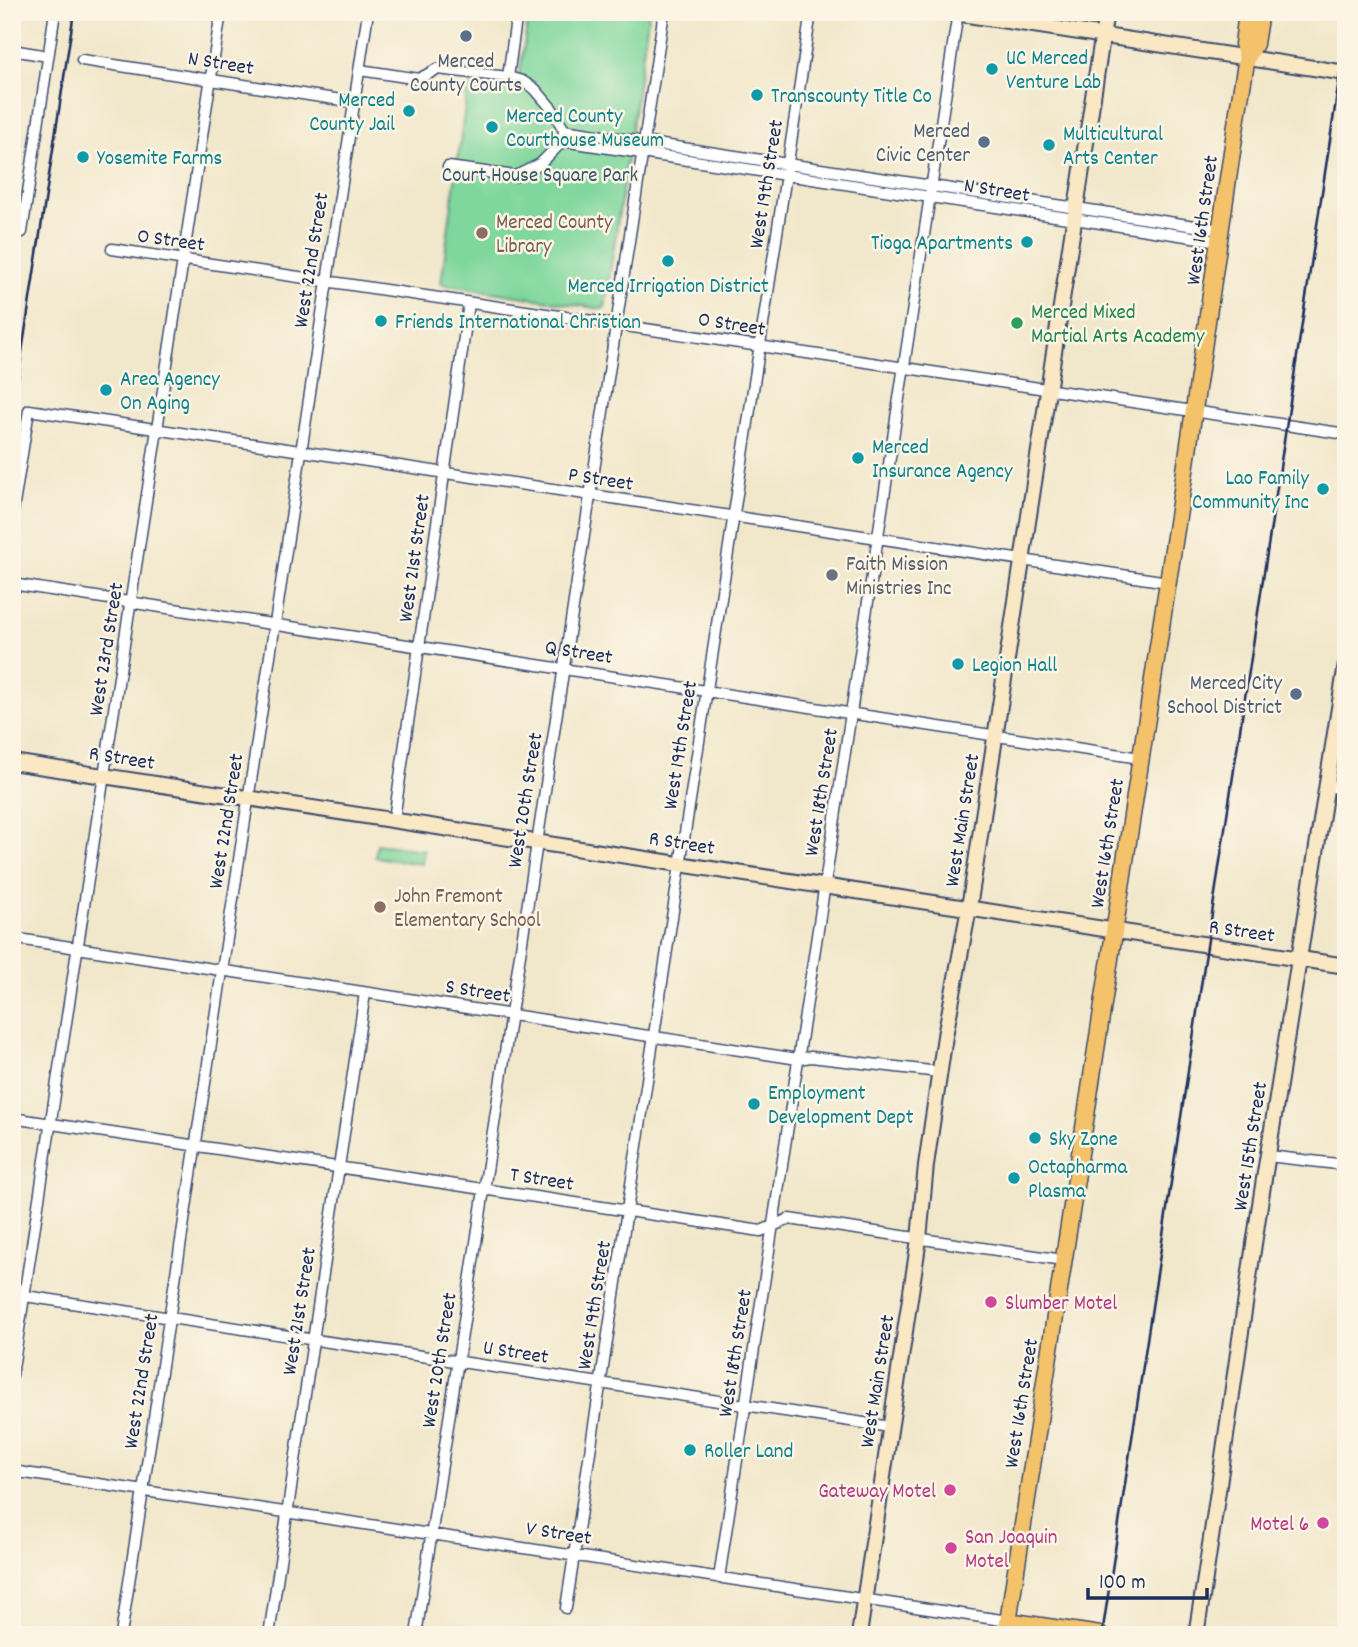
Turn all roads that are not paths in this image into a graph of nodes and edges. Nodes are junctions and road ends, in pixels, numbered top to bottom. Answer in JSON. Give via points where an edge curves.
{"nodes":[{"id":1,"x":55,"y":12,"type":"edge"},
{"id":2,"x":221,"y":12,"type":"edge"},
{"id":3,"x":368,"y":12,"type":"edge"},
{"id":4,"x":517,"y":12,"type":"edge"},
{"id":5,"x":664,"y":12,"type":"edge"},
{"id":6,"x":811,"y":12,"type":"edge"},
{"id":7,"x":1106,"y":12,"type":"edge"},
{"id":8,"x":1247,"y":12,"type":"edge"},
{"id":9,"x":1260,"y":12,"type":"edge"},
{"id":10,"x":955,"y":13,"type":"edge"},
{"id":11,"x":1030,"y":18,"type":"edge"},
{"id":12,"x":1103,"y":35,"type":"junction"},
{"id":13,"x":12,"y":50,"type":"edge"},
{"id":14,"x":48,"y":56,"type":"junction"},
{"id":15,"x":1247,"y":57,"type":"junction"},
{"id":16,"x":82,"y":60,"type":"dead end"},
{"id":17,"x":360,"y":70,"type":"junction"},
{"id":18,"x":1346,"y":73,"type":"edge"},
{"id":19,"x":508,"y":76,"type":"junction"},
{"id":20,"x":212,"y":80,"type":"junction"},
{"id":21,"x":354,"y":102,"type":"junction"},
{"id":22,"x":564,"y":130,"type":"junction"},
{"id":23,"x":563,"y":141,"type":"junction"},
{"id":24,"x":643,"y":141,"type":"junction"},
{"id":25,"x":642,"y":154,"type":"junction"},
{"id":26,"x":788,"y":164,"type":"junction"},
{"id":27,"x":448,"y":167,"type":"dead end"},
{"id":28,"x":786,"y":175,"type":"junction"},
{"id":29,"x":932,"y":186,"type":"junction"},
{"id":30,"x":930,"y":198,"type":"junction"},
{"id":31,"x":1075,"y":213,"type":"junction"},
{"id":32,"x":17,"y":231,"type":"edge"},
{"id":33,"x":1220,"y":236,"type":"junction"},
{"id":34,"x":112,"y":250,"type":"dead end"},
{"id":35,"x":184,"y":260,"type":"junction"},
{"id":36,"x":327,"y":282,"type":"junction"},
{"id":37,"x":469,"y":303,"type":"junction"},
{"id":38,"x":616,"y":325,"type":"junction"},
{"id":39,"x":760,"y":346,"type":"junction"},
{"id":40,"x":904,"y":369,"type":"junction"},
{"id":41,"x":1049,"y":390,"type":"junction"},
{"id":42,"x":1194,"y":411,"type":"junction"},
{"id":43,"x":158,"y":429,"type":"junction"},
{"id":44,"x":1346,"y":434,"type":"edge"},
{"id":45,"x":301,"y":451,"type":"junction"},
{"id":46,"x":445,"y":474,"type":"junction"},
{"id":47,"x":590,"y":496,"type":"junction"},
{"id":48,"x":12,"y":517,"type":"edge"},
{"id":49,"x":733,"y":517,"type":"junction"},
{"id":50,"x":878,"y":539,"type":"junction"},
{"id":51,"x":1022,"y":561,"type":"junction"},
{"id":52,"x":1168,"y":582,"type":"junction"},
{"id":53,"x":12,"y":584,"type":"edge"},
{"id":54,"x":131,"y":603,"type":"junction"},
{"id":55,"x":275,"y":624,"type":"junction"},
{"id":56,"x":419,"y":646,"type":"junction"},
{"id":57,"x":1346,"y":664,"type":"edge"},
{"id":58,"x":563,"y":668,"type":"junction"},
{"id":59,"x":707,"y":690,"type":"junction"},
{"id":60,"x":851,"y":712,"type":"junction"},
{"id":61,"x":996,"y":734,"type":"junction"},
{"id":62,"x":1140,"y":758,"type":"junction"},
{"id":63,"x":12,"y":762,"type":"edge"},
{"id":64,"x":105,"y":775,"type":"junction"},
{"id":65,"x":1327,"y":786,"type":"junction"},
{"id":66,"x":1346,"y":789,"type":"edge"},
{"id":67,"x":248,"y":797,"type":"junction"},
{"id":68,"x":394,"y":820,"type":"junction"},
{"id":69,"x":537,"y":841,"type":"junction"},
{"id":70,"x":680,"y":863,"type":"junction"},
{"id":71,"x":825,"y":885,"type":"junction"},
{"id":72,"x":969,"y":908,"type":"junction"},
{"id":73,"x":1113,"y":931,"type":"junction"},
{"id":74,"x":12,"y":938,"type":"edge"},
{"id":75,"x":78,"y":948,"type":"junction"},
{"id":76,"x":1300,"y":960,"type":"junction"},
{"id":77,"x":1346,"y":967,"type":"edge"},
{"id":78,"x":222,"y":971,"type":"junction"},
{"id":79,"x":365,"y":993,"type":"junction"},
{"id":80,"x":511,"y":1015,"type":"junction"},
{"id":81,"x":654,"y":1037,"type":"junction"},
{"id":82,"x":798,"y":1059,"type":"junction"},
{"id":83,"x":939,"y":1072,"type":"junction"},
{"id":84,"x":12,"y":1118,"type":"edge"},
{"id":85,"x":51,"y":1124,"type":"junction"},
{"id":86,"x":195,"y":1145,"type":"junction"},
{"id":87,"x":1268,"y":1156,"type":"junction"},
{"id":88,"x":1346,"y":1165,"type":"edge"},
{"id":89,"x":339,"y":1167,"type":"junction"},
{"id":90,"x":484,"y":1189,"type":"junction"},
{"id":91,"x":627,"y":1210,"type":"junction"},
{"id":92,"x":773,"y":1224,"type":"junction"},
{"id":93,"x":919,"y":1239,"type":"junction"},
{"id":94,"x":1063,"y":1260,"type":"junction"},
{"id":95,"x":12,"y":1294,"type":"edge"},
{"id":96,"x":24,"y":1295,"type":"junction"},
{"id":97,"x":169,"y":1317,"type":"junction"},
{"id":98,"x":313,"y":1339,"type":"junction"},
{"id":99,"x":457,"y":1361,"type":"junction"},
{"id":100,"x":12,"y":1375,"type":"edge"},
{"id":101,"x":600,"y":1383,"type":"junction"},
{"id":102,"x":746,"y":1405,"type":"junction"},
{"id":103,"x":890,"y":1427,"type":"junction"},
{"id":104,"x":12,"y":1471,"type":"edge"},
{"id":105,"x":143,"y":1490,"type":"junction"},
{"id":106,"x":287,"y":1512,"type":"junction"},
{"id":107,"x":431,"y":1534,"type":"junction"},
{"id":108,"x":574,"y":1556,"type":"junction"},
{"id":109,"x":719,"y":1578,"type":"junction"},
{"id":110,"x":864,"y":1600,"type":"junction"},
{"id":111,"x":566,"y":1608,"type":"dead end"},
{"id":112,"x":1007,"y":1628,"type":"edge"},
{"id":113,"x":1038,"y":1631,"type":"edge"},
{"id":114,"x":121,"y":1635,"type":"edge"},
{"id":115,"x":269,"y":1635,"type":"edge"},
{"id":116,"x":416,"y":1635,"type":"edge"},
{"id":117,"x":859,"y":1635,"type":"edge"},
{"id":118,"x":1100,"y":1635,"type":"edge"},
{"id":119,"x":1196,"y":1635,"type":"edge"}],
"edges":[{"from":1,"to":14,"type":"street"},
{"from":2,"to":20,"type":"street","name":"West 23rd Street"},
{"from":3,"to":17,"type":"street","name":"West 22nd Street"},
{"from":4,"to":19,"type":"street"},
{"from":5,"to":24,"type":"street","name":"West 20th Street"},
{"from":6,"to":26,"type":"street","name":"West 19th Street"},
{"from":7,"to":12,"type":"street","name":"West Main Street"},
{"from":8,"to":15,"type":"main road","name":"West 16th Street","via":[[1243,44]]},
{"from":9,"to":15,"type":"main road","name":"West 16th Street","via":[[1255,44]]},
{"from":10,"to":11,"type":"street"},
{"from":10,"to":29,"type":"street","name":"West 18th Street"},
{"from":11,"to":12,"type":"street"},
{"from":12,"to":15,"type":"street"},
{"from":12,"to":31,"type":"street","name":"West Main Street"},
{"from":13,"to":14,"type":"street"},
{"from":14,"to":32,"type":"street"},
{"from":15,"to":18,"type":"street"},
{"from":15,"to":33,"type":"main road","name":"West 16th Street"},
{"from":16,"to":20,"type":"street","name":"N Street"},
{"from":17,"to":19,"type":"street","via":[[419,79],[437,69]]},
{"from":17,"to":21,"type":"street","name":"West 22nd Street"},
{"from":19,"to":22,"type":"street","via":[[535,89]]},
{"from":20,"to":21,"type":"street","name":"N Street"},
{"from":20,"to":35,"type":"street","name":"West 23rd Street"},
{"from":21,"to":36,"type":"street","name":"West 22nd Street"},
{"from":22,"to":23,"type":"street"},
{"from":22,"to":24,"type":"street","name":"N Street"},
{"from":23,"to":25,"type":"street","name":"N Street"},
{"from":23,"to":27,"type":"street","via":[[540,164],[516,176]]},
{"from":24,"to":25,"type":"street","name":"West 20th Street"},
{"from":24,"to":26,"type":"street","name":"N Street"},
{"from":25,"to":28,"type":"street","name":"N Street"},
{"from":25,"to":38,"type":"street","name":"West 20th Street"},
{"from":26,"to":28,"type":"street","name":"West 19th Street"},
{"from":26,"to":29,"type":"street","name":"N Street"},
{"from":28,"to":30,"type":"street","name":"N Street"},
{"from":28,"to":39,"type":"street","name":"West 19th Street"},
{"from":29,"to":30,"type":"street","name":"West 18th Street"},
{"from":29,"to":31,"type":"street","name":"N Street"},
{"from":30,"to":31,"type":"street","name":"N Street"},
{"from":30,"to":40,"type":"street","name":"West 18th Street"},
{"from":31,"to":33,"type":"street","name":"N Street"},
{"from":31,"to":41,"type":"street","name":"West Main Street"},
{"from":33,"to":42,"type":"main road","name":"West 16th Street"},
{"from":34,"to":35,"type":"street","name":"O Street"},
{"from":35,"to":36,"type":"street","name":"O Street"},
{"from":35,"to":43,"type":"street","name":"West 23rd Street"},
{"from":36,"to":37,"type":"street","name":"O Street"},
{"from":36,"to":45,"type":"street","name":"West 22nd Street"},
{"from":37,"to":38,"type":"street","name":"O Street"},
{"from":37,"to":46,"type":"street","name":"West 21st Street"},
{"from":38,"to":39,"type":"street","name":"O Street"},
{"from":38,"to":47,"type":"street","name":"West 20th Street"},
{"from":39,"to":40,"type":"street","name":"O Street"},
{"from":39,"to":49,"type":"street","name":"West 19th Street"},
{"from":40,"to":41,"type":"street","name":"O Street"},
{"from":40,"to":50,"type":"street","name":"West 18th Street"},
{"from":41,"to":42,"type":"street","name":"O Street"},
{"from":41,"to":51,"type":"street","name":"West Main Street"},
{"from":42,"to":44,"type":"street","name":"O Street"},
{"from":42,"to":52,"type":"main road","name":"West 16th Street"},
{"from":43,"to":45,"type":"street","name":"P Street"},
{"from":43,"to":48,"type":"street","name":"P Street","via":[[29,410]]},
{"from":43,"to":54,"type":"street","name":"West 23rd Street"},
{"from":45,"to":46,"type":"street","name":"P Street"},
{"from":45,"to":55,"type":"street","name":"West 22nd Street"},
{"from":46,"to":47,"type":"street","name":"P Street"},
{"from":46,"to":56,"type":"street","name":"West 21st Street"},
{"from":47,"to":49,"type":"street","name":"P Street"},
{"from":47,"to":58,"type":"street","name":"West 20th Street"},
{"from":49,"to":50,"type":"street","name":"P Street"},
{"from":49,"to":59,"type":"street","name":"West 19th Street"},
{"from":50,"to":51,"type":"street","name":"P Street"},
{"from":50,"to":60,"type":"street","name":"West 18th Street"},
{"from":51,"to":52,"type":"street","name":"P Street"},
{"from":51,"to":61,"type":"street","name":"West Main Street"},
{"from":52,"to":62,"type":"main road","name":"West 16th Street"},
{"from":53,"to":54,"type":"street","name":"Q Street"},
{"from":54,"to":55,"type":"street","name":"Q Street"},
{"from":54,"to":64,"type":"street","name":"West 23rd Street"},
{"from":55,"to":56,"type":"street","name":"Q Street"},
{"from":55,"to":67,"type":"street","name":"West 22nd Street"},
{"from":56,"to":58,"type":"street","name":"Q Street"},
{"from":56,"to":68,"type":"street","name":"West 21st Street"},
{"from":57,"to":65,"type":"street","name":"West 15th Street"},
{"from":58,"to":59,"type":"street","name":"Q Street"},
{"from":58,"to":69,"type":"street","name":"West 20th Street"},
{"from":59,"to":60,"type":"street","name":"Q Street"},
{"from":59,"to":70,"type":"street","name":"West 19th Street"},
{"from":60,"to":61,"type":"street","name":"Q Street"},
{"from":60,"to":71,"type":"street","name":"West 18th Street"},
{"from":61,"to":62,"type":"street","name":"Q Street"},
{"from":61,"to":72,"type":"street","name":"West Main Street"},
{"from":62,"to":73,"type":"main road","name":"West 16th Street"},
{"from":63,"to":64,"type":"street","name":"R Street"},
{"from":64,"to":67,"type":"street","name":"R Street"},
{"from":64,"to":75,"type":"street","name":"West 23rd Street"},
{"from":65,"to":66,"type":"street"},
{"from":65,"to":76,"type":"street","name":"West 15th Street"},
{"from":67,"to":68,"type":"street","name":"R Street"},
{"from":67,"to":78,"type":"street","name":"West 22nd Street"},
{"from":68,"to":69,"type":"street","name":"R Street"},
{"from":69,"to":70,"type":"street","name":"R Street"},
{"from":69,"to":80,"type":"street","name":"West 20th Street"},
{"from":70,"to":71,"type":"street","name":"R Street"},
{"from":70,"to":81,"type":"street","name":"West 19th Street"},
{"from":71,"to":72,"type":"street","name":"R Street"},
{"from":71,"to":82,"type":"street","name":"West 18th Street"},
{"from":72,"to":73,"type":"street","name":"R Street"},
{"from":72,"to":83,"type":"street","name":"West Main Street"},
{"from":73,"to":76,"type":"street","name":"R Street"},
{"from":73,"to":94,"type":"main road","name":"West 16th Street"},
{"from":74,"to":75,"type":"street","name":"S Street"},
{"from":75,"to":78,"type":"street","name":"S Street"},
{"from":75,"to":85,"type":"street","name":"West 23rd Street"},
{"from":76,"to":77,"type":"street","name":"R Street"},
{"from":76,"to":87,"type":"street","name":"West 15th Street"},
{"from":78,"to":79,"type":"street","name":"S Street"},
{"from":78,"to":86,"type":"street","name":"West 22nd Street"},
{"from":79,"to":80,"type":"street","name":"S Street"},
{"from":79,"to":89,"type":"street","name":"West 21st Street"},
{"from":80,"to":81,"type":"street","name":"S Street"},
{"from":80,"to":90,"type":"street","name":"West 20th Street"},
{"from":81,"to":82,"type":"street","name":"S Street"},
{"from":81,"to":91,"type":"street","name":"West 19th Street"},
{"from":82,"to":83,"type":"street","name":"S Street"},
{"from":82,"to":92,"type":"street","name":"West 18th Street"},
{"from":83,"to":93,"type":"street","name":"West Main Street"},
{"from":84,"to":85,"type":"street","name":"T Street"},
{"from":85,"to":86,"type":"street","name":"T Street"},
{"from":85,"to":96,"type":"street","name":"West 23rd Street"},
{"from":86,"to":89,"type":"street","name":"T Street"},
{"from":86,"to":97,"type":"street","name":"West 22nd Street"},
{"from":87,"to":88,"type":"street"},
{"from":87,"to":119,"type":"street","name":"West 15th Street"},
{"from":89,"to":90,"type":"street","name":"T Street"},
{"from":89,"to":98,"type":"street","name":"West 21st Street"},
{"from":90,"to":91,"type":"street","name":"T Street"},
{"from":90,"to":99,"type":"street","name":"West 20th Street"},
{"from":91,"to":92,"type":"street","name":"T Street","via":[[761,1231]]},
{"from":91,"to":101,"type":"street","name":"West 19th Street"},
{"from":92,"to":93,"type":"street","name":"T Street","via":[[789,1219]]},
{"from":92,"to":102,"type":"street","name":"West 18th Street"},
{"from":93,"to":94,"type":"street","name":"T Street"},
{"from":93,"to":103,"type":"street","name":"West Main Street"},
{"from":94,"to":112,"type":"main road","name":"West 16th Street"},
{"from":95,"to":96,"type":"street","name":"U Street"},
{"from":96,"to":97,"type":"street","name":"U Street"},
{"from":96,"to":100,"type":"street","name":"West 23rd Street"},
{"from":97,"to":98,"type":"street","name":"U Street"},
{"from":97,"to":105,"type":"street","name":"West 22nd Street"},
{"from":98,"to":99,"type":"street","name":"U Street"},
{"from":98,"to":106,"type":"street","name":"West 21st Street"},
{"from":99,"to":101,"type":"street","name":"U Street"},
{"from":99,"to":107,"type":"street","name":"West 20th Street"},
{"from":101,"to":102,"type":"street","name":"U Street"},
{"from":101,"to":108,"type":"street","name":"West 19th Street"},
{"from":102,"to":103,"type":"street","name":"U Street"},
{"from":102,"to":109,"type":"street","name":"West 18th Street"},
{"from":103,"to":110,"type":"street","name":"West Main Street"},
{"from":104,"to":105,"type":"street","name":"V Street"},
{"from":105,"to":106,"type":"street","name":"V Street"},
{"from":105,"to":114,"type":"street","name":"West 22nd Street"},
{"from":106,"to":107,"type":"street","name":"V Street"},
{"from":106,"to":115,"type":"street","name":"West 21st Street"},
{"from":107,"to":108,"type":"street","name":"V Street"},
{"from":107,"to":116,"type":"street","name":"West 20th Street"},
{"from":108,"to":109,"type":"street","name":"V Street"},
{"from":108,"to":111,"type":"street","name":"West 19th Street"},
{"from":109,"to":110,"type":"street","name":"V Street"},
{"from":110,"to":112,"type":"street","name":"V Street"},
{"from":110,"to":117,"type":"street","name":"West Main Street"},
{"from":112,"to":113,"type":"main road","name":"V Street"},
{"from":113,"to":118,"type":"main road","name":"V Street"}]}
